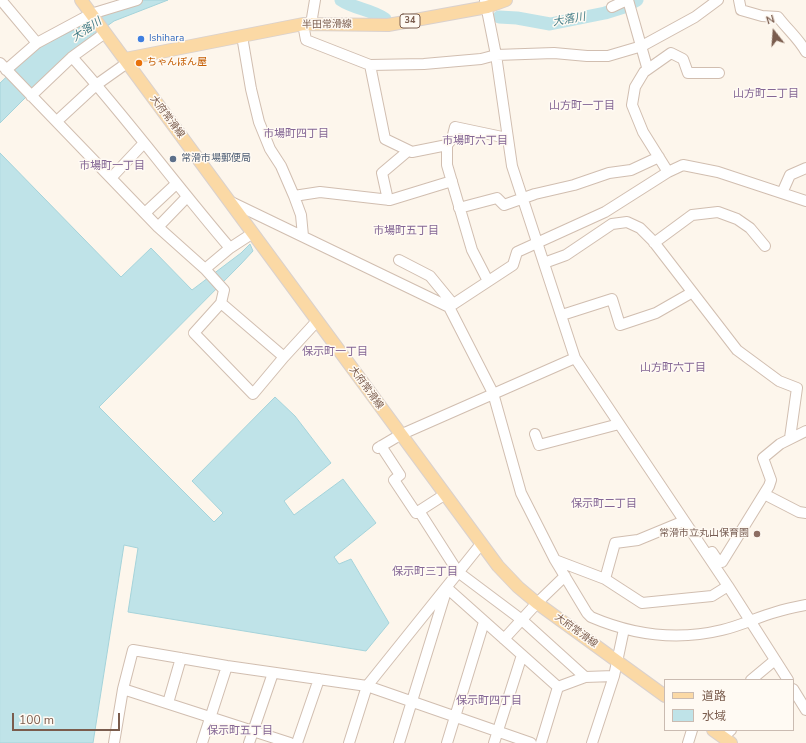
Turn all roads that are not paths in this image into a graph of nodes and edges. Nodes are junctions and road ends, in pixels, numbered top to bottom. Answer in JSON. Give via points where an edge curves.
{"nodes":[{"id":1,"x":81,"y":0,"type":"edge"},
{"id":2,"x":137,"y":0,"type":"edge"},
{"id":3,"x":315,"y":0,"type":"edge"},
{"id":4,"x":506,"y":0,"type":"edge"},
{"id":5,"x":718,"y":0,"type":"edge"},
{"id":6,"x":739,"y":0,"type":"edge"},
{"id":7,"x":2,"y":2,"type":"edge"},
{"id":8,"x":628,"y":3,"type":"edge"},
{"id":9,"x":486,"y":4,"type":"edge"},
{"id":10,"x":612,"y":7,"type":"dead end"},
{"id":11,"x":92,"y":16,"type":"junction"},
{"id":12,"x":307,"y":24,"type":"junction"},
{"id":13,"x":103,"y":31,"type":"junction"},
{"id":14,"x":242,"y":36,"type":"junction"},
{"id":15,"x":36,"y":43,"type":"junction"},
{"id":16,"x":642,"y":46,"type":"junction"},
{"id":17,"x":806,"y":52,"type":"edge"},
{"id":18,"x":496,"y":55,"type":"junction"},
{"id":19,"x":72,"y":57,"type":"junction"},
{"id":20,"x":126,"y":61,"type":"junction"},
{"id":21,"x":370,"y":66,"type":"junction"},
{"id":22,"x":3,"y":67,"type":"edge"},
{"id":23,"x":647,"y":67,"type":"junction"},
{"id":24,"x":719,"y":73,"type":"dead end"},
{"id":25,"x":96,"y":84,"type":"junction"},
{"id":26,"x":31,"y":96,"type":"junction"},
{"id":27,"x":57,"y":122,"type":"junction"},
{"id":28,"x":507,"y":138,"type":"junction"},
{"id":29,"x":143,"y":144,"type":"junction"},
{"id":30,"x":447,"y":145,"type":"junction"},
{"id":31,"x":408,"y":151,"type":"junction"},
{"id":32,"x":659,"y":157,"type":"junction"},
{"id":33,"x":806,"y":168,"type":"edge"},
{"id":34,"x":668,"y":172,"type":"junction"},
{"id":35,"x":111,"y":178,"type":"junction"},
{"id":36,"x":452,"y":182,"type":"junction"},
{"id":37,"x":176,"y":184,"type":"junction"},
{"id":38,"x":782,"y":193,"type":"junction"},
{"id":39,"x":294,"y":196,"type":"junction"},
{"id":40,"x":186,"y":198,"type":"junction"},
{"id":41,"x":523,"y":198,"type":"junction"},
{"id":42,"x":388,"y":200,"type":"junction"},
{"id":43,"x":229,"y":201,"type":"junction"},
{"id":44,"x":806,"y":201,"type":"edge"},
{"id":45,"x":459,"y":208,"type":"junction"},
{"id":46,"x":605,"y":212,"type":"junction"},
{"id":47,"x":144,"y":213,"type":"junction"},
{"id":48,"x":612,"y":224,"type":"junction"},
{"id":49,"x":158,"y":227,"type":"junction"},
{"id":50,"x":252,"y":233,"type":"junction"},
{"id":51,"x":303,"y":236,"type":"junction"},
{"id":52,"x":537,"y":242,"type":"junction"},
{"id":53,"x":654,"y":243,"type":"junction"},
{"id":54,"x":765,"y":246,"type":"dead end"},
{"id":55,"x":230,"y":248,"type":"junction"},
{"id":56,"x":399,"y":260,"type":"dead end"},
{"id":57,"x":544,"y":263,"type":"junction"},
{"id":58,"x":205,"y":269,"type":"junction"},
{"id":59,"x":488,"y":281,"type":"junction"},
{"id":60,"x":691,"y":293,"type":"junction"},
{"id":61,"x":222,"y":303,"type":"junction"},
{"id":62,"x":451,"y":306,"type":"junction"},
{"id":63,"x":562,"y":315,"type":"junction"},
{"id":64,"x":317,"y":321,"type":"junction"},
{"id":65,"x":284,"y":357,"type":"junction"},
{"id":66,"x":575,"y":358,"type":"junction"},
{"id":67,"x":493,"y":393,"type":"junction"},
{"id":68,"x":619,"y":424,"type":"junction"},
{"id":69,"x":806,"y":431,"type":"edge"},
{"id":70,"x":535,"y":434,"type":"dead end"},
{"id":71,"x":400,"y":435,"type":"junction"},
{"id":72,"x":790,"y":438,"type":"junction"},
{"id":73,"x":764,"y":494,"type":"junction"},
{"id":74,"x":444,"y":495,"type":"junction"},
{"id":75,"x":419,"y":511,"type":"junction"},
{"id":76,"x":806,"y":514,"type":"edge"},
{"id":77,"x":684,"y":522,"type":"junction"},
{"id":78,"x":698,"y":541,"type":"junction"},
{"id":79,"x":481,"y":544,"type":"junction"},
{"id":80,"x":555,"y":560,"type":"junction"},
{"id":81,"x":458,"y":572,"type":"junction"},
{"id":82,"x":565,"y":576,"type":"junction"},
{"id":83,"x":605,"y":578,"type":"junction"},
{"id":84,"x":728,"y":586,"type":"junction"},
{"id":85,"x":447,"y":588,"type":"junction"},
{"id":86,"x":537,"y":602,"type":"junction"},
{"id":87,"x":806,"y":605,"type":"edge"},
{"id":88,"x":522,"y":620,"type":"junction"},
{"id":89,"x":484,"y":622,"type":"junction"},
{"id":90,"x":749,"y":622,"type":"junction"},
{"id":91,"x":624,"y":629,"type":"junction"},
{"id":92,"x":504,"y":639,"type":"junction"},
{"id":93,"x":522,"y":655,"type":"junction"},
{"id":94,"x":181,"y":658,"type":"junction"},
{"id":95,"x":775,"y":660,"type":"junction"},
{"id":96,"x":617,"y":661,"type":"junction"},
{"id":97,"x":227,"y":666,"type":"junction"},
{"id":98,"x":273,"y":673,"type":"junction"},
{"id":99,"x":614,"y":676,"type":"junction"},
{"id":100,"x":585,"y":677,"type":"junction"},
{"id":101,"x":319,"y":679,"type":"junction"},
{"id":102,"x":752,"y":679,"type":"edge"},
{"id":103,"x":787,"y":679,"type":"edge"},
{"id":104,"x":367,"y":686,"type":"junction"},
{"id":105,"x":558,"y":686,"type":"junction"},
{"id":106,"x":123,"y":689,"type":"junction"},
{"id":107,"x":794,"y":691,"type":"edge"},
{"id":108,"x":664,"y":695,"type":"edge"},
{"id":109,"x":413,"y":702,"type":"junction"},
{"id":110,"x":168,"y":703,"type":"junction"},
{"id":111,"x":806,"y":710,"type":"edge"},
{"id":112,"x":210,"y":717,"type":"junction"},
{"id":113,"x":455,"y":718,"type":"junction"},
{"id":114,"x":253,"y":731,"type":"junction"},
{"id":115,"x":692,"y":731,"type":"edge"},
{"id":116,"x":498,"y":732,"type":"junction"},
{"id":117,"x":114,"y":743,"type":"edge"},
{"id":118,"x":202,"y":743,"type":"edge"},
{"id":119,"x":249,"y":743,"type":"edge"},
{"id":120,"x":290,"y":743,"type":"edge"},
{"id":121,"x":297,"y":743,"type":"edge"},
{"id":122,"x":349,"y":743,"type":"edge"},
{"id":123,"x":399,"y":743,"type":"edge"},
{"id":124,"x":447,"y":743,"type":"edge"},
{"id":125,"x":494,"y":743,"type":"edge"},
{"id":126,"x":531,"y":743,"type":"edge"},
{"id":127,"x":541,"y":743,"type":"edge"},
{"id":128,"x":592,"y":743,"type":"edge"},
{"id":129,"x":688,"y":743,"type":"edge"}],
"edges":[{"from":1,"to":11,"type":"main road","name":"大府常滑線"},
{"from":2,"to":11,"type":"street"},
{"from":3,"to":12,"type":"street"},
{"from":4,"to":9,"type":"main road","name":"半田常滑線","number":"34"},
{"from":5,"to":16,"type":"street"},
{"from":6,"to":17,"type":"street","via":[[741,10],[778,17],[801,42]]},
{"from":7,"to":15,"type":"street"},
{"from":8,"to":10,"type":"street"},
{"from":8,"to":16,"type":"street"},
{"from":9,"to":12,"type":"main road","name":"半田常滑線","number":"34","via":[[388,25]]},
{"from":9,"to":18,"type":"street"},
{"from":11,"to":13,"type":"main road","name":"大府常滑線"},
{"from":11,"to":15,"type":"street"},
{"from":12,"to":14,"type":"main road","name":"半田常滑線","number":"34"},
{"from":12,"to":21,"type":"street","via":[[306,40]]},
{"from":13,"to":19,"type":"street"},
{"from":13,"to":20,"type":"main road","name":"大府常滑線"},
{"from":14,"to":20,"type":"main road","name":"半田常滑線","number":"34"},
{"from":14,"to":39,"type":"street","via":[[259,122]]},
{"from":15,"to":22,"type":"street"},
{"from":16,"to":18,"type":"street","via":[[601,56],[554,53]]},
{"from":16,"to":23,"type":"street"},
{"from":18,"to":21,"type":"street","via":[[481,59],[424,64]]},
{"from":18,"to":28,"type":"street"},
{"from":19,"to":25,"type":"street"},
{"from":19,"to":26,"type":"street"},
{"from":20,"to":25,"type":"street"},
{"from":20,"to":43,"type":"main road","name":"大府常滑線"},
{"from":21,"to":31,"type":"street","via":[[385,139]]},
{"from":22,"to":26,"type":"street"},
{"from":23,"to":24,"type":"street","via":[[671,53],[683,59],[688,73]]},
{"from":23,"to":32,"type":"street","via":[[635,87],[632,105],[643,132]]},
{"from":25,"to":27,"type":"street"},
{"from":25,"to":29,"type":"street"},
{"from":26,"to":27,"type":"street"},
{"from":27,"to":35,"type":"street"},
{"from":28,"to":30,"type":"street","via":[[455,127],[452,139]]},
{"from":28,"to":41,"type":"street","via":[[512,166]]},
{"from":29,"to":35,"type":"street"},
{"from":29,"to":37,"type":"street"},
{"from":30,"to":31,"type":"street"},
{"from":30,"to":36,"type":"street","via":[[447,165]]},
{"from":31,"to":42,"type":"street","via":[[382,173]]},
{"from":32,"to":34,"type":"street"},
{"from":32,"to":41,"type":"street","via":[[631,170],[609,173]]},
{"from":33,"to":38,"type":"street","via":[[790,175]]},
{"from":34,"to":38,"type":"street","via":[[683,165],[699,167]]},
{"from":34,"to":46,"type":"street"},
{"from":35,"to":47,"type":"street"},
{"from":36,"to":42,"type":"street"},
{"from":36,"to":45,"type":"street"},
{"from":37,"to":40,"type":"street"},
{"from":37,"to":47,"type":"street"},
{"from":38,"to":44,"type":"street"},
{"from":39,"to":42,"type":"street","via":[[320,192]]},
{"from":39,"to":51,"type":"street","via":[[301,215]]},
{"from":40,"to":49,"type":"street"},
{"from":40,"to":55,"type":"street"},
{"from":41,"to":45,"type":"street","via":[[504,205],[497,198]]},
{"from":41,"to":52,"type":"street"},
{"from":43,"to":50,"type":"main road","name":"大府常滑線"},
{"from":43,"to":51,"type":"street"},
{"from":45,"to":59,"type":"street","via":[[472,250]]},
{"from":46,"to":48,"type":"street"},
{"from":46,"to":52,"type":"street"},
{"from":47,"to":49,"type":"street"},
{"from":48,"to":53,"type":"street","via":[[627,222],[640,228]]},
{"from":48,"to":57,"type":"street","via":[[566,255]]},
{"from":49,"to":58,"type":"street"},
{"from":50,"to":55,"type":"street"},
{"from":50,"to":64,"type":"main road","name":"大府常滑線"},
{"from":51,"to":62,"type":"street"},
{"from":52,"to":57,"type":"street"},
{"from":52,"to":59,"type":"street","via":[[517,252],[513,265]]},
{"from":53,"to":54,"type":"street","via":[[692,215],[718,212],[737,219],[750,228]]},
{"from":53,"to":60,"type":"street"},
{"from":55,"to":58,"type":"street"},
{"from":56,"to":62,"type":"street","via":[[430,276]]},
{"from":57,"to":63,"type":"street"},
{"from":58,"to":61,"type":"street","via":[[224,290]]},
{"from":59,"to":62,"type":"street"},
{"from":60,"to":63,"type":"street","via":[[656,313],[620,325],[612,299]]},
{"from":60,"to":72,"type":"street","via":[[736,350],[779,380],[798,388]]},
{"from":61,"to":65,"type":"street"},
{"from":61,"to":65,"type":"street","via":[[194,333],[253,394]]},
{"from":62,"to":67,"type":"street"},
{"from":63,"to":66,"type":"street"},
{"from":64,"to":65,"type":"street"},
{"from":64,"to":71,"type":"main road","name":"大府常滑線"},
{"from":66,"to":67,"type":"street"},
{"from":66,"to":68,"type":"street"},
{"from":67,"to":71,"type":"street"},
{"from":67,"to":80,"type":"street","via":[[521,493]]},
{"from":68,"to":70,"type":"street","via":[[539,445]]},
{"from":68,"to":77,"type":"street"},
{"from":69,"to":72,"type":"street"},
{"from":71,"to":74,"type":"main road","name":"大府常滑線"},
{"from":71,"to":75,"type":"street","via":[[380,447],[400,475],[394,480],[416,513]]},
{"from":72,"to":73,"type":"street","via":[[763,458],[771,480]]},
{"from":73,"to":76,"type":"street"},
{"from":73,"to":78,"type":"street","via":[[722,562],[718,562],[705,542]]},
{"from":74,"to":75,"type":"street"},
{"from":74,"to":79,"type":"main road","name":"大府常滑線"},
{"from":75,"to":81,"type":"street"},
{"from":77,"to":78,"type":"street"},
{"from":77,"to":83,"type":"street","via":[[638,540],[615,543]]},
{"from":78,"to":84,"type":"street"},
{"from":79,"to":81,"type":"street"},
{"from":79,"to":86,"type":"main road","name":"大府常滑線","via":[[508,577]]},
{"from":80,"to":82,"type":"street"},
{"from":80,"to":83,"type":"street"},
{"from":81,"to":85,"type":"street"},
{"from":81,"to":88,"type":"street"},
{"from":82,"to":86,"type":"street"},
{"from":82,"to":91,"type":"street","via":[[591,617]]},
{"from":83,"to":84,"type":"street","via":[[642,604],[712,596]]},
{"from":84,"to":90,"type":"street"},
{"from":85,"to":89,"type":"street"},
{"from":85,"to":104,"type":"street"},
{"from":85,"to":109,"type":"street"},
{"from":86,"to":88,"type":"street"},
{"from":86,"to":96,"type":"main road","name":"大府常滑線"},
{"from":87,"to":90,"type":"street"},
{"from":88,"to":92,"type":"street"},
{"from":88,"to":100,"type":"street"},
{"from":89,"to":92,"type":"street"},
{"from":89,"to":113,"type":"street"},
{"from":90,"to":91,"type":"street","via":[[693,636],[658,636]]},
{"from":90,"to":95,"type":"street"},
{"from":91,"to":96,"type":"street"},
{"from":92,"to":93,"type":"street"},
{"from":93,"to":105,"type":"street"},
{"from":93,"to":116,"type":"street"},
{"from":94,"to":97,"type":"street"},
{"from":94,"to":106,"type":"street","via":[[133,650]]},
{"from":94,"to":110,"type":"street"},
{"from":95,"to":102,"type":"street"},
{"from":95,"to":103,"type":"street"},
{"from":96,"to":99,"type":"street"},
{"from":96,"to":108,"type":"main road","name":"大府常滑線"},
{"from":97,"to":98,"type":"street"},
{"from":97,"to":112,"type":"street"},
{"from":98,"to":101,"type":"street"},
{"from":98,"to":114,"type":"street"},
{"from":99,"to":100,"type":"street"},
{"from":99,"to":128,"type":"street"},
{"from":100,"to":105,"type":"street"},
{"from":101,"to":104,"type":"street"},
{"from":101,"to":121,"type":"street"},
{"from":104,"to":109,"type":"street"},
{"from":104,"to":122,"type":"street"},
{"from":105,"to":127,"type":"street"},
{"from":106,"to":110,"type":"street"},
{"from":106,"to":117,"type":"street"},
{"from":107,"to":111,"type":"street"},
{"from":109,"to":113,"type":"street"},
{"from":109,"to":123,"type":"street"},
{"from":110,"to":112,"type":"street"},
{"from":112,"to":114,"type":"street"},
{"from":112,"to":118,"type":"street"},
{"from":113,"to":116,"type":"street"},
{"from":113,"to":124,"type":"street"},
{"from":114,"to":119,"type":"street"},
{"from":114,"to":120,"type":"street"},
{"from":115,"to":129,"type":"street"},
{"from":116,"to":125,"type":"street"},
{"from":116,"to":126,"type":"street"}]}
